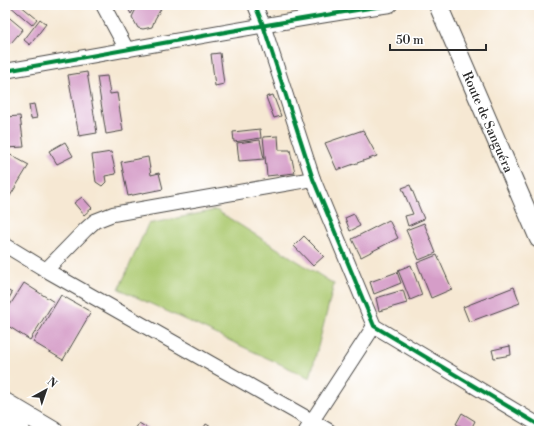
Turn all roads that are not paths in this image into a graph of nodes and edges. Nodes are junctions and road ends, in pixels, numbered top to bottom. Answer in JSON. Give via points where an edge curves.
{"nodes":[{"id":1,"x":103,"y":5,"type":"edge"},
{"id":2,"x":255,"y":5,"type":"edge"},
{"id":3,"x":390,"y":5,"type":"edge"},
{"id":4,"x":438,"y":5,"type":"edge"},
{"id":5,"x":263,"y":25,"type":"junction"},
{"id":6,"x":127,"y":50,"type":"junction"},
{"id":7,"x":5,"y":71,"type":"edge"},
{"id":8,"x":313,"y":179,"type":"junction"},
{"id":9,"x":539,"y":239,"type":"edge"},
{"id":10,"x":5,"y":244,"type":"edge"},
{"id":11,"x":46,"y":270,"type":"junction"},
{"id":12,"x":374,"y":326,"type":"junction"},
{"id":13,"x":5,"y":402,"type":"edge"},
{"id":14,"x":539,"y":425,"type":"edge"},
{"id":15,"x":18,"y":426,"type":"edge"},
{"id":16,"x":309,"y":426,"type":"edge"},
{"id":17,"x":54,"y":431,"type":"edge"},
{"id":18,"x":329,"y":431,"type":"edge"}],
"edges":[{"from":1,"to":6,"type":"street"},
{"from":2,"to":5,"type":"street"},
{"from":3,"to":5,"type":"street"},
{"from":4,"to":9,"type":"street","name":"Route de Sanguéra"},
{"from":5,"to":6,"type":"street"},
{"from":5,"to":8,"type":"street"},
{"from":6,"to":7,"type":"street"},
{"from":8,"to":11,"type":"street","via":[[114,214],[96,221],[85,230]]},
{"from":8,"to":12,"type":"street"},
{"from":10,"to":11,"type":"street"},
{"from":11,"to":16,"type":"street"},
{"from":12,"to":14,"type":"street"},
{"from":12,"to":16,"type":"street"},
{"from":13,"to":15,"type":"street"},
{"from":15,"to":17,"type":"street"},
{"from":16,"to":18,"type":"street"}]}
